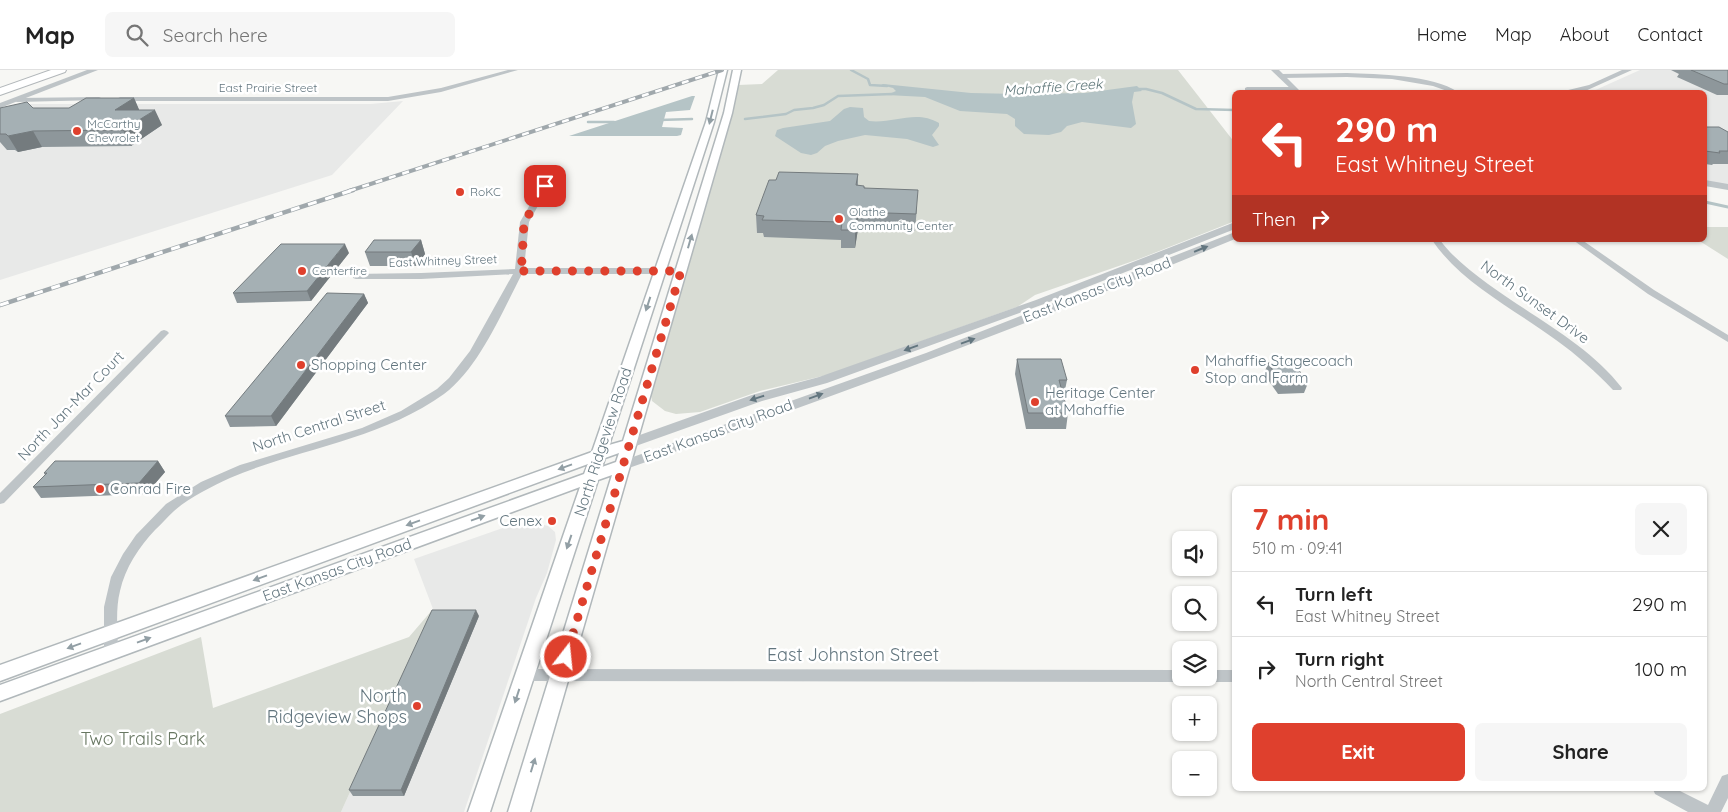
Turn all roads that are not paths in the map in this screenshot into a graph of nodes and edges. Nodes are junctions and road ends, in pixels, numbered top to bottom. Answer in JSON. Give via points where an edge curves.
{"nodes":[{"id":1,"x":39,"y":70,"type":"edge"},
{"id":2,"x":61,"y":70,"type":"edge"},
{"id":3,"x":94,"y":70,"type":"edge"},
{"id":4,"x":515,"y":70,"type":"edge"},
{"id":5,"x":723,"y":70,"type":"edge"},
{"id":6,"x":737,"y":70,"type":"edge"},
{"id":7,"x":1275,"y":70,"type":"edge"},
{"id":8,"x":1628,"y":70,"type":"edge"},
{"id":9,"x":1281,"y":76,"type":"junction"},
{"id":10,"x":0,"y":84,"type":"edge"},
{"id":11,"x":1589,"y":86,"type":"junction"},
{"id":12,"x":1247,"y":89,"type":"dead end"},
{"id":13,"x":1272,"y":90,"type":"edge"},
{"id":14,"x":1295,"y":90,"type":"edge"},
{"id":15,"x":1449,"y":90,"type":"edge"},
{"id":16,"x":1570,"y":90,"type":"edge"},
{"id":17,"x":1582,"y":90,"type":"edge"},
{"id":18,"x":0,"y":92,"type":"edge"},
{"id":19,"x":103,"y":99,"type":"edge"},
{"id":20,"x":112,"y":99,"type":"edge"},
{"id":21,"x":17,"y":100,"type":"junction"},
{"id":22,"x":0,"y":106,"type":"edge"},
{"id":23,"x":1707,"y":183,"type":"edge"},
{"id":24,"x":545,"y":186,"type":"dead end"},
{"id":25,"x":1728,"y":187,"type":"edge"},
{"id":26,"x":1232,"y":225,"type":"edge"},
{"id":27,"x":1232,"y":236,"type":"edge"},
{"id":28,"x":1438,"y":242,"type":"edge"},
{"id":29,"x":1579,"y":242,"type":"edge"},
{"id":30,"x":518,"y":271,"type":"junction"},
{"id":31,"x":659,"y":271,"type":"junction"},
{"id":32,"x":681,"y":271,"type":"junction"},
{"id":33,"x":356,"y":276,"type":"dead end"},
{"id":34,"x":164,"y":333,"type":"dead end"},
{"id":35,"x":1728,"y":339,"type":"edge"},
{"id":36,"x":1617,"y":388,"type":"dead end"},
{"id":37,"x":628,"y":444,"type":"junction"},
{"id":38,"x":598,"y":455,"type":"junction"},
{"id":39,"x":622,"y":466,"type":"junction"},
{"id":40,"x":590,"y":477,"type":"junction"},
{"id":41,"x":0,"y":500,"type":"edge"},
{"id":42,"x":110,"y":633,"type":"junction"},
{"id":43,"x":111,"y":652,"type":"junction"},
{"id":44,"x":0,"y":673,"type":"edge"},
{"id":45,"x":524,"y":675,"type":"junction"},
{"id":46,"x":560,"y":675,"type":"junction"},
{"id":47,"x":1172,"y":676,"type":"edge"},
{"id":48,"x":1217,"y":676,"type":"edge"},
{"id":49,"x":1232,"y":676,"type":"edge"},
{"id":50,"x":0,"y":692,"type":"edge"},
{"id":51,"x":1728,"y":781,"type":"edge"},
{"id":52,"x":1665,"y":791,"type":"edge"},
{"id":53,"x":479,"y":812,"type":"edge"},
{"id":54,"x":518,"y":812,"type":"edge"},
{"id":55,"x":1704,"y":812,"type":"edge"},
{"id":56,"x":1712,"y":812,"type":"edge"}],
"edges":[{"from":1,"to":10,"type":"highway"},
{"from":2,"to":18,"type":"highway"},
{"from":3,"to":21,"type":"street"},
{"from":4,"to":20,"type":"street","name":"East Prairie Street","via":[[441,90],[388,99]]},
{"from":5,"to":31,"type":"main road","name":"North Ridgeview Road","one_way":true,"via":[[710,122]]},
{"from":32,"to":6,"type":"main road","name":"North Ridgeview Road","one_way":true,"via":[[728,113]]},
{"from":7,"to":9,"type":"street"},
{"from":8,"to":11,"type":"street"},
{"from":9,"to":14,"type":"street"},
{"from":9,"to":15,"type":"street","via":[[1395,77]]},
{"from":11,"to":16,"type":"street"},
{"from":11,"to":17,"type":"street"},
{"from":12,"to":13,"type":"street"},
{"from":19,"to":21,"type":"street"},
{"from":21,"to":22,"type":"street"},
{"from":23,"to":25,"type":"street"},
{"from":24,"to":30,"type":"street","name":"North Central Street","via":[[524,223],[522,261]]},
{"from":26,"to":37,"type":"street","name":"East Kansas City Road","one_way":true,"via":[[1040,302],[823,380],[757,398]]},
{"from":39,"to":27,"type":"street","name":"East Kansas City Road","one_way":true,"via":[[987,334]]},
{"from":28,"to":36,"type":"street","name":"North Sunset Drive","via":[[1458,264],[1592,362]]},
{"from":29,"to":35,"type":"street","via":[[1678,310]]},
{"from":30,"to":31,"type":"street","name":"East Whitney Street"},
{"from":30,"to":33,"type":"street","name":"East Whitney Street"},
{"from":30,"to":42,"type":"street","name":"North Central Street","via":[[464,368],[436,394],[404,413],[372,426],[226,474],[195,489],[167,509],[145,532],[124,562],[113,592]]},
{"from":31,"to":32,"type":"street","name":"East Whitney Street"},
{"from":31,"to":38,"type":"main road","name":"North Ridgeview Road","one_way":true},
{"from":32,"to":37,"type":"main road","name":"North Ridgeview Road"},
{"from":34,"to":41,"type":"street","name":"North Jan-Mar Court"},
{"from":37,"to":38,"type":"main road","name":"East Kansas City Road"},
{"from":37,"to":39,"type":"main road","name":"North Ridgeview Road"},
{"from":38,"to":40,"type":"main road","name":"North Ridgeview Road"},
{"from":38,"to":42,"type":"main road","name":"East Kansas City Road","one_way":true},
{"from":39,"to":40,"type":"main road","name":"East Kansas City Road"},
{"from":39,"to":46,"type":"main road","name":"North Ridgeview Road"},
{"from":43,"to":40,"type":"main road","name":"East Kansas City Road","one_way":true},
{"from":40,"to":45,"type":"main road","name":"North Ridgeview Road","one_way":true},
{"from":42,"to":43,"type":"street","name":"North Central Street"},
{"from":42,"to":44,"type":"main road","name":"East Kansas City Road","one_way":true},
{"from":43,"to":50,"type":"main road","name":"East Kansas City Road"},
{"from":45,"to":46,"type":"street","name":"East Johnston Street"},
{"from":45,"to":53,"type":"main road","name":"North Ridgeview Road","one_way":true},
{"from":46,"to":47,"type":"street","name":"East Johnston Street"},
{"from":54,"to":46,"type":"main road","name":"North Ridgeview Road","one_way":true},
{"from":48,"to":49,"type":"street"},
{"from":51,"to":56,"type":"street"},
{"from":52,"to":55,"type":"street"}]}
